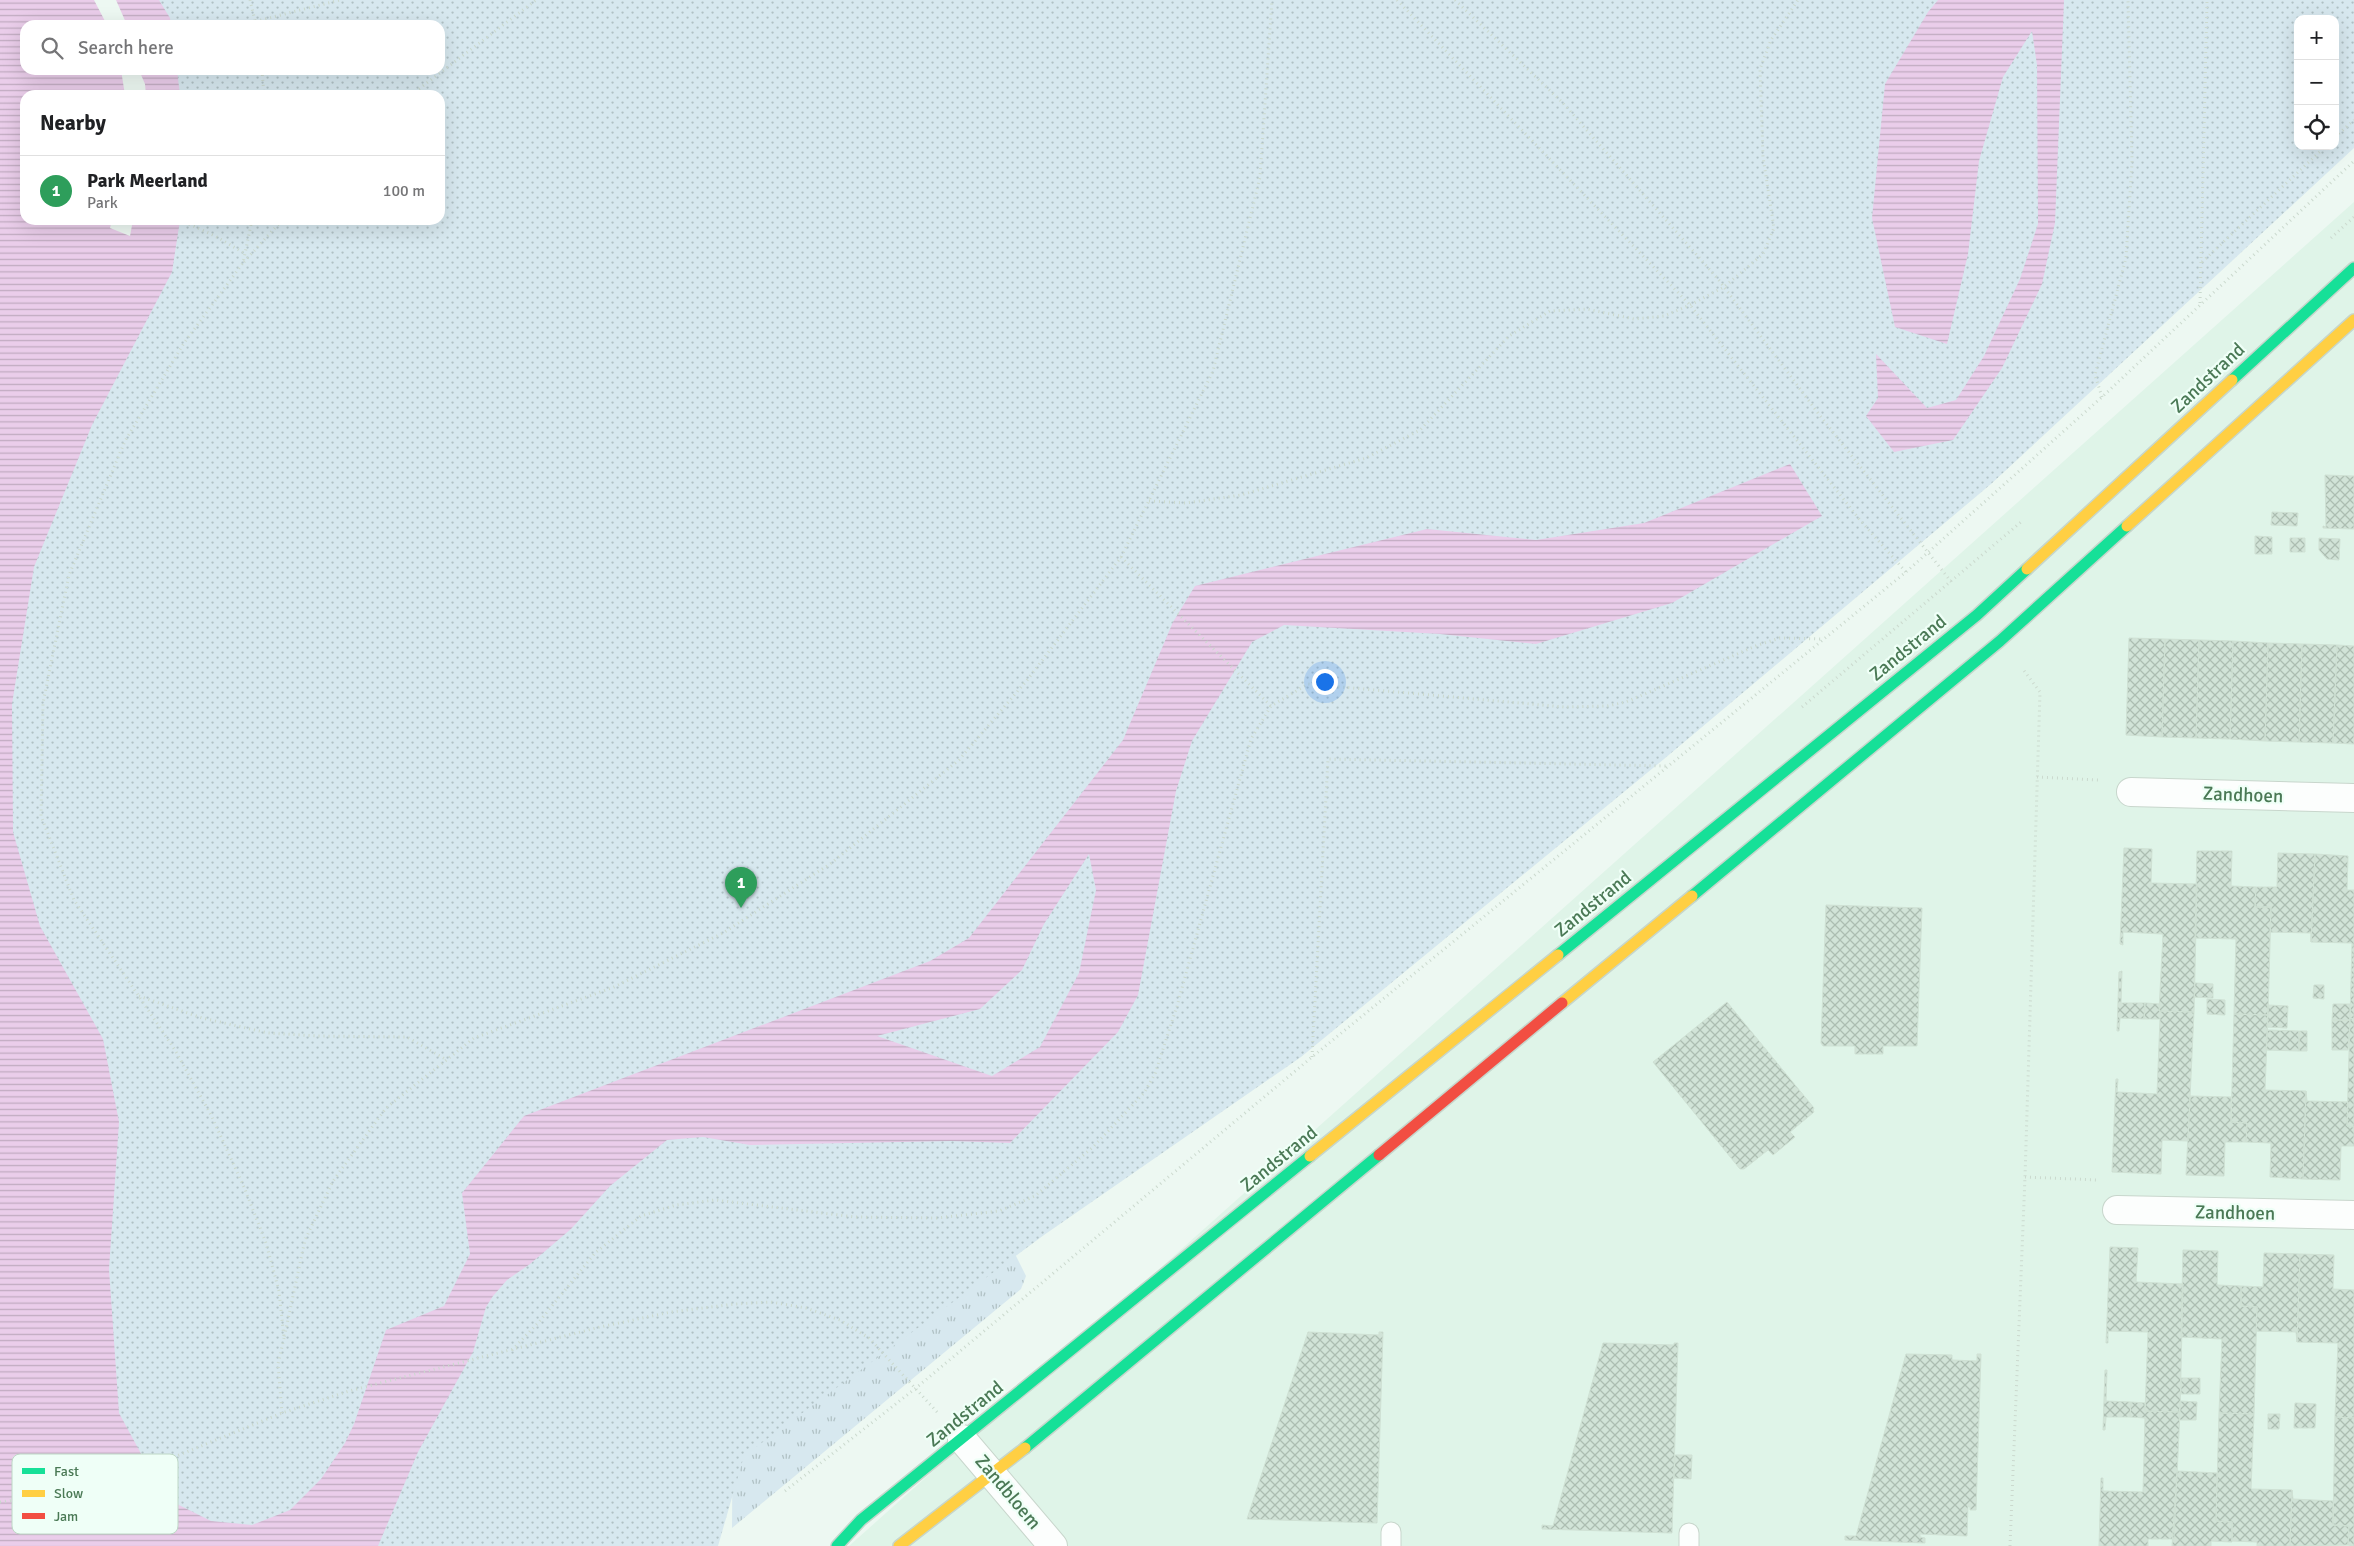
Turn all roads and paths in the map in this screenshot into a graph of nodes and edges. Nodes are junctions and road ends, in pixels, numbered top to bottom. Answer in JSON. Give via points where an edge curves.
{"nodes":[{"id":1,"x":250,"y":0,"type":"edge"},
{"id":2,"x":340,"y":0,"type":"edge"},
{"id":3,"x":536,"y":0,"type":"edge"},
{"id":4,"x":1272,"y":0,"type":"edge"},
{"id":5,"x":1397,"y":0,"type":"edge"},
{"id":6,"x":1455,"y":0,"type":"edge"},
{"id":7,"x":1798,"y":0,"type":"edge"},
{"id":8,"x":2128,"y":0,"type":"edge"},
{"id":9,"x":2207,"y":0,"type":"edge"},
{"id":10,"x":255,"y":20,"type":"edge"},
{"id":11,"x":267,"y":20,"type":"edge"},
{"id":12,"x":446,"y":66,"type":"edge"},
{"id":13,"x":262,"y":75,"type":"edge"},
{"id":14,"x":435,"y":75,"type":"edge"},
{"id":15,"x":264,"y":90,"type":"edge"},
{"id":16,"x":417,"y":90,"type":"edge"},
{"id":17,"x":2354,"y":120,"type":"edge"},
{"id":18,"x":2339,"y":134,"type":"edge"},
{"id":19,"x":2322,"y":150,"type":"edge"},
{"id":20,"x":2354,"y":161,"type":"edge"},
{"id":21,"x":191,"y":225,"type":"edge"},
{"id":22,"x":251,"y":225,"type":"edge"},
{"id":23,"x":277,"y":225,"type":"edge"},
{"id":24,"x":244,"y":253,"type":"junction"},
{"id":25,"x":2201,"y":262,"type":"junction"},
{"id":26,"x":242,"y":263,"type":"junction"},
{"id":27,"x":2354,"y":268,"type":"edge"},
{"id":28,"x":1724,"y":287,"type":"junction"},
{"id":29,"x":2200,"y":304,"type":"junction"},
{"id":30,"x":1690,"y":305,"type":"junction"},
{"id":31,"x":2354,"y":320,"type":"edge"},
{"id":32,"x":2102,"y":398,"type":"junction"},
{"id":33,"x":1149,"y":501,"type":"junction"},
{"id":34,"x":1927,"y":553,"type":"junction"},
{"id":35,"x":1121,"y":557,"type":"junction"},
{"id":36,"x":1906,"y":572,"type":"junction"},
{"id":37,"x":1977,"y":614,"type":"junction"},
{"id":38,"x":1821,"y":639,"type":"junction"},
{"id":39,"x":2000,"y":641,"type":"junction"},
{"id":40,"x":1271,"y":706,"type":"junction"},
{"id":41,"x":1667,"y":766,"type":"junction"},
{"id":42,"x":2037,"y":777,"type":"junction"},
{"id":43,"x":2131,"y":792,"type":"joint"},
{"id":44,"x":2354,"y":798,"type":"edge"},
{"id":45,"x":138,"y":996,"type":"junction"},
{"id":46,"x":1312,"y":1057,"type":"junction"},
{"id":47,"x":447,"y":1060,"type":"junction"},
{"id":48,"x":2025,"y":1177,"type":"junction"},
{"id":49,"x":2117,"y":1210,"type":"joint"},
{"id":50,"x":2354,"y":1216,"type":"edge"},
{"id":51,"x":284,"y":1338,"type":"junction"},
{"id":52,"x":512,"y":1350,"type":"junction"},
{"id":53,"x":916,"y":1388,"type":"junction"},
{"id":54,"x":282,"y":1413,"type":"junction"},
{"id":55,"x":962,"y":1439,"type":"junction"},
{"id":56,"x":178,"y":1455,"type":"edge"},
{"id":57,"x":993,"y":1474,"type":"junction"},
{"id":58,"x":785,"y":1491,"type":"dead end"},
{"id":59,"x":837,"y":1546,"type":"edge"},
{"id":60,"x":900,"y":1546,"type":"edge"},
{"id":61,"x":1053,"y":1546,"type":"edge"},
{"id":62,"x":2010,"y":1546,"type":"edge"}],
"edges":[{"from":1,"to":10,"type":"path"},
{"from":2,"to":11,"type":"path"},
{"from":3,"to":12,"type":"path"},
{"from":4,"to":33,"type":"path","via":[[1260,177],[1213,371]]},
{"from":5,"to":30,"type":"path"},
{"from":6,"to":28,"type":"path","via":[[1562,102]]},
{"from":7,"to":28,"type":"path","via":[[1771,40],[1760,69],[1763,157],[1774,228],[1763,254]]},
{"from":8,"to":32,"type":"path","via":[[2132,162],[2126,258],[2095,375]]},
{"from":9,"to":25,"type":"path"},
{"from":13,"to":15,"type":"path"},
{"from":14,"to":16,"type":"path"},
{"from":17,"to":18,"type":"path"},
{"from":19,"to":25,"type":"path"},
{"from":20,"to":29,"type":"path"},
{"from":21,"to":24,"type":"path"},
{"from":22,"to":24,"type":"path"},
{"from":23,"to":26,"type":"path"},
{"from":24,"to":26,"type":"path"},
{"from":25,"to":29,"type":"path"},
{"from":26,"to":45,"type":"path","via":[[184,343],[125,441],[69,575],[43,703],[41,816],[74,900]]},
{"from":27,"to":37,"type":"street","name":"Zandstrand"},
{"from":28,"to":30,"type":"path"},
{"from":28,"to":34,"type":"path"},
{"from":29,"to":32,"type":"path"},
{"from":30,"to":33,"type":"path","via":[[1664,316],[1634,319],[1587,309],[1550,311],[1509,336],[1420,430],[1366,458],[1241,495],[1186,503]]},
{"from":30,"to":36,"type":"path","via":[[1860,520]]},
{"from":31,"to":39,"type":"street"},
{"from":32,"to":34,"type":"path"},
{"from":33,"to":35,"type":"path"},
{"from":34,"to":36,"type":"path"},
{"from":34,"to":37,"type":"path"},
{"from":35,"to":40,"type":"path"},
{"from":35,"to":47,"type":"path","via":[[1028,679],[958,760],[830,864],[724,933],[614,987],[474,1038]]},
{"from":36,"to":38,"type":"path"},
{"from":37,"to":55,"type":"street","name":"Zandstrand"},
{"from":38,"to":40,"type":"path","via":[[1780,638],[1626,702],[1607,706],[1564,707],[1308,684]]},
{"from":38,"to":41,"type":"path"},
{"from":39,"to":42,"type":"path","via":[[2040,692]]},
{"from":39,"to":57,"type":"street"},
{"from":40,"to":52,"type":"path","via":[[1251,739],[1155,1074],[1144,1093],[1093,1146],[1035,1196],[999,1211],[937,1218],[855,1217],[715,1200],[676,1205],[641,1216],[596,1253]]},
{"from":41,"to":46,"type":"path"},
{"from":41,"to":46,"type":"path","via":[[1328,759]]},
{"from":42,"to":43,"type":"path","via":[[2130,781]]},
{"from":42,"to":48,"type":"path"},
{"from":43,"to":44,"type":"street","name":"Zandhoen"},
{"from":45,"to":47,"type":"path","via":[[202,1018],[268,1033],[407,1037]]},
{"from":45,"to":51,"type":"path","via":[[175,1050],[207,1107],[244,1187],[266,1243],[279,1290]]},
{"from":46,"to":53,"type":"path"},
{"from":47,"to":51,"type":"path","via":[[386,1108],[333,1181],[305,1240]]},
{"from":48,"to":49,"type":"path","via":[[2118,1180]]},
{"from":48,"to":62,"type":"path"},
{"from":49,"to":50,"type":"street","name":"Zandhoen"},
{"from":51,"to":54,"type":"path","via":[[278,1364]]},
{"from":52,"to":53,"type":"path","via":[[671,1312],[772,1302],[806,1308],[840,1320],[869,1338]]},
{"from":52,"to":54,"type":"path","via":[[349,1391]]},
{"from":53,"to":58,"type":"path"},
{"from":54,"to":56,"type":"path"},
{"from":55,"to":57,"type":"street","name":"Zandbloem"},
{"from":55,"to":59,"type":"street","name":"Zandstrand","via":[[861,1520]]},
{"from":57,"to":60,"type":"street"},
{"from":57,"to":61,"type":"street","name":"Zandbloem"}]}
